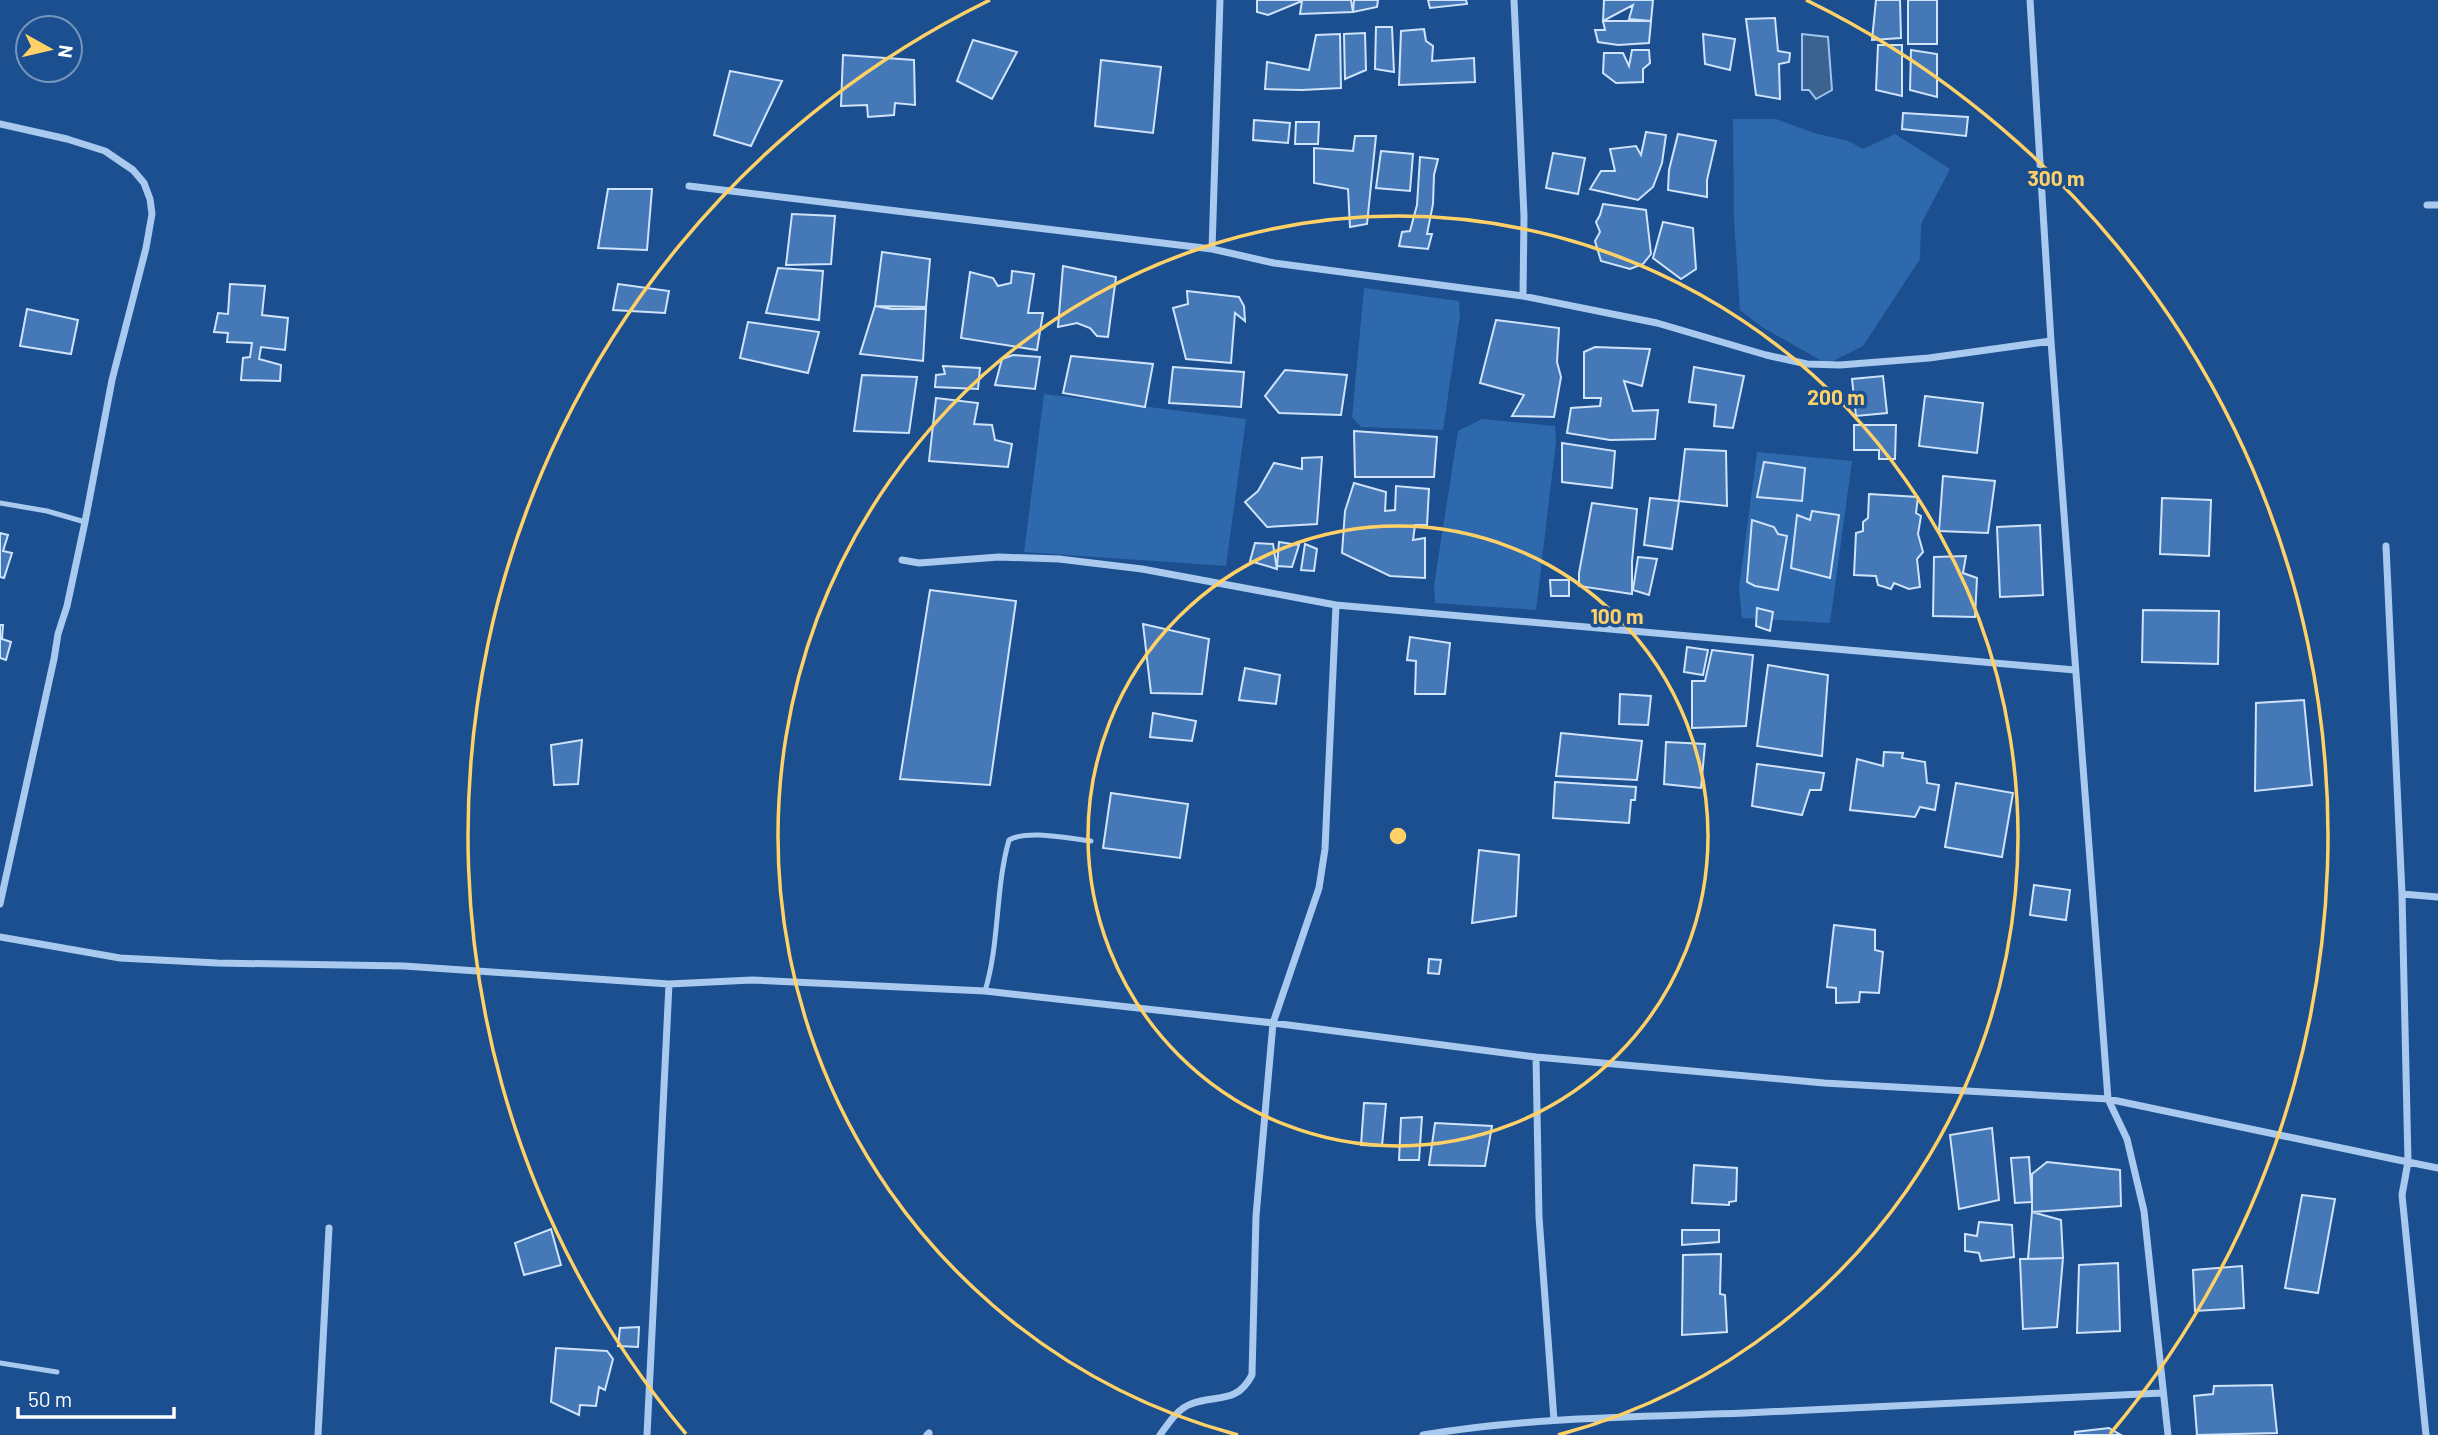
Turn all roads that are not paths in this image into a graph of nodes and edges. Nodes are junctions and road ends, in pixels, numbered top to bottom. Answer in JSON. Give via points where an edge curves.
{"nodes":[{"id":1,"x":1220,"y":0,"type":"edge"},
{"id":2,"x":1514,"y":0,"type":"edge"},
{"id":3,"x":2030,"y":0,"type":"edge"},
{"id":4,"x":0,"y":124,"type":"edge"},
{"id":5,"x":689,"y":186,"type":"dead end"},
{"id":6,"x":2427,"y":205,"type":"dead end"},
{"id":7,"x":2438,"y":205,"type":"edge"},
{"id":8,"x":1212,"y":249,"type":"junction"},
{"id":9,"x":1523,"y":296,"type":"junction"},
{"id":10,"x":2051,"y":341,"type":"junction"},
{"id":11,"x":0,"y":503,"type":"edge"},
{"id":12,"x":85,"y":522,"type":"junction"},
{"id":13,"x":2386,"y":546,"type":"dead end"},
{"id":14,"x":902,"y":560,"type":"dead end"},
{"id":15,"x":1336,"y":605,"type":"junction"},
{"id":16,"x":2075,"y":670,"type":"junction"},
{"id":17,"x":1091,"y":841,"type":"dead end"},
{"id":18,"x":2402,"y":894,"type":"junction"},
{"id":19,"x":2438,"y":897,"type":"edge"},
{"id":20,"x":0,"y":904,"type":"edge"},
{"id":21,"x":0,"y":937,"type":"edge"},
{"id":22,"x":669,"y":984,"type":"junction"},
{"id":23,"x":985,"y":991,"type":"junction"},
{"id":24,"x":1273,"y":1023,"type":"junction"},
{"id":25,"x":1536,"y":1057,"type":"junction"},
{"id":26,"x":2109,"y":1099,"type":"junction"},
{"id":27,"x":2408,"y":1163,"type":"junction"},
{"id":28,"x":2438,"y":1168,"type":"edge"},
{"id":29,"x":329,"y":1228,"type":"dead end"},
{"id":30,"x":0,"y":1363,"type":"edge"},
{"id":31,"x":57,"y":1372,"type":"dead end"},
{"id":32,"x":2162,"y":1393,"type":"junction"},
{"id":33,"x":1553,"y":1420,"type":"junction"},
{"id":34,"x":318,"y":1435,"type":"edge"},
{"id":35,"x":647,"y":1435,"type":"edge"},
{"id":36,"x":1160,"y":1435,"type":"edge"},
{"id":37,"x":1423,"y":1435,"type":"edge"},
{"id":38,"x":2168,"y":1435,"type":"edge"},
{"id":39,"x":2426,"y":1435,"type":"edge"}],
"edges":[{"from":1,"to":8,"type":"street"},
{"from":2,"to":9,"type":"street"},
{"from":3,"to":10,"type":"street"},
{"from":4,"to":12,"type":"street","via":[[105,151],[133,170],[150,199],[146,248],[112,380]]},
{"from":5,"to":8,"type":"street"},
{"from":6,"to":7,"type":"street"},
{"from":8,"to":9,"type":"street","via":[[1275,263]]},
{"from":9,"to":10,"type":"street","via":[[1657,323],[1807,364],[1929,358]]},
{"from":10,"to":16,"type":"street"},
{"from":11,"to":12,"type":"lane"},
{"from":12,"to":20,"type":"street"},
{"from":13,"to":18,"type":"street"},
{"from":14,"to":15,"type":"street","via":[[1059,559],[1142,569]]},
{"from":15,"to":16,"type":"street"},
{"from":15,"to":24,"type":"street","via":[[1325,849],[1319,888]]},
{"from":16,"to":26,"type":"street"},
{"from":17,"to":23,"type":"lane","via":[[1035,836],[1009,840]]},
{"from":18,"to":19,"type":"street"},
{"from":18,"to":27,"type":"street"},
{"from":21,"to":22,"type":"street","via":[[120,958],[404,966]]},
{"from":22,"to":23,"type":"street","via":[[752,980]]},
{"from":22,"to":35,"type":"street"},
{"from":23,"to":24,"type":"street"},
{"from":24,"to":25,"type":"street"},
{"from":24,"to":36,"type":"street","via":[[1256,1216],[1252,1375],[1245,1388],[1232,1396],[1189,1404],[1172,1417]]},
{"from":25,"to":26,"type":"street","via":[[1824,1083]]},
{"from":25,"to":33,"type":"street","via":[[1539,1217]]},
{"from":26,"to":27,"type":"street"},
{"from":26,"to":32,"type":"street","via":[[2127,1139],[2144,1211]]},
{"from":27,"to":28,"type":"street"},
{"from":27,"to":39,"type":"street","via":[[2402,1195]]},
{"from":29,"to":34,"type":"street"},
{"from":30,"to":31,"type":"lane"},
{"from":32,"to":33,"type":"street"},
{"from":32,"to":38,"type":"street"},
{"from":33,"to":37,"type":"street"}]}
